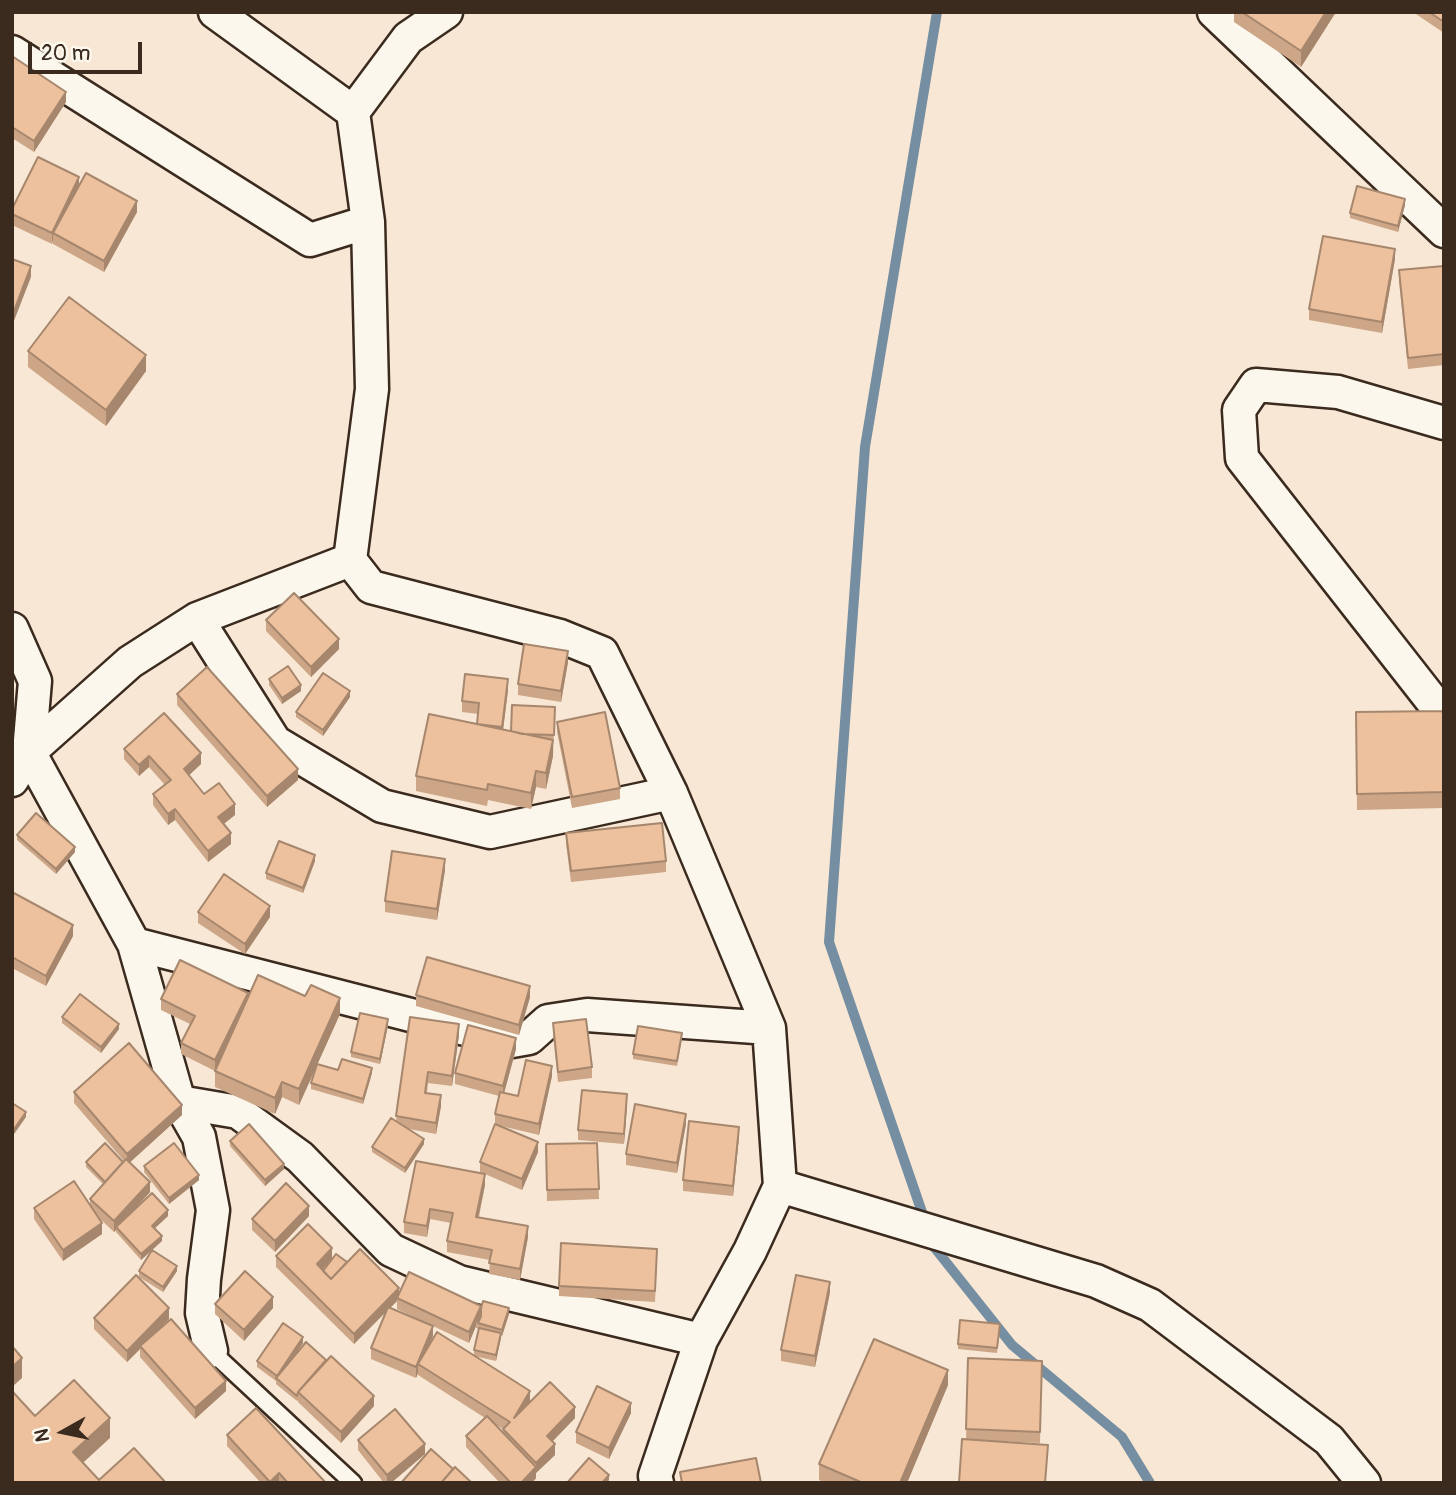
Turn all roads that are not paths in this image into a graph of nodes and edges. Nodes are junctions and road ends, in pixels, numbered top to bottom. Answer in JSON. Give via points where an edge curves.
{"nodes":[{"id":1,"x":215,"y":12,"type":"edge"},
{"id":2,"x":446,"y":12,"type":"edge"},
{"id":3,"x":1214,"y":12,"type":"edge"},
{"id":4,"x":12,"y":52,"type":"edge"},
{"id":5,"x":353,"y":112,"type":"junction"},
{"id":6,"x":368,"y":222,"type":"junction"},
{"id":7,"x":1444,"y":232,"type":"edge"},
{"id":8,"x":1444,"y":423,"type":"edge"},
{"id":9,"x":350,"y":560,"type":"junction"},
{"id":10,"x":197,"y":619,"type":"junction"},
{"id":11,"x":12,"y":629,"type":"edge"},
{"id":12,"x":1444,"y":716,"type":"edge"},
{"id":13,"x":30,"y":752,"type":"junction"},
{"id":14,"x":12,"y":780,"type":"edge"},
{"id":15,"x":671,"y":793,"type":"junction"},
{"id":16,"x":134,"y":944,"type":"junction"},
{"id":17,"x":769,"y":1028,"type":"junction"},
{"id":18,"x":179,"y":1102,"type":"junction"},
{"id":19,"x":780,"y":1186,"type":"junction"},
{"id":20,"x":701,"y":1340,"type":"junction"},
{"id":21,"x":211,"y":1352,"type":"joint"},
{"id":22,"x":353,"y":1483,"type":"edge"},
{"id":23,"x":657,"y":1483,"type":"edge"},
{"id":24,"x":1364,"y":1483,"type":"edge"}],
"edges":[{"from":1,"to":5,"type":"street"},
{"from":2,"to":5,"type":"street","via":[[408,38]]},
{"from":3,"to":7,"type":"street"},
{"from":4,"to":6,"type":"street","via":[[310,240]]},
{"from":5,"to":6,"type":"street"},
{"from":6,"to":9,"type":"street","via":[[372,389]]},
{"from":8,"to":12,"type":"street","via":[[1338,392],[1255,385],[1239,410],[1242,458]]},
{"from":9,"to":10,"type":"street"},
{"from":9,"to":15,"type":"street","via":[[371,587],[560,636],[602,653]]},
{"from":10,"to":13,"type":"street","via":[[130,662]]},
{"from":10,"to":15,"type":"street","via":[[275,742],[382,806],[490,832]]},
{"from":11,"to":13,"type":"street","via":[[35,681]]},
{"from":13,"to":14,"type":"street"},
{"from":13,"to":16,"type":"street"},
{"from":15,"to":17,"type":"street"},
{"from":16,"to":17,"type":"street","via":[[512,1041],[529,1038],[548,1021],[587,1015]]},
{"from":16,"to":18,"type":"street"},
{"from":17,"to":19,"type":"street"},
{"from":18,"to":20,"type":"street","via":[[238,1112],[300,1157],[391,1250],[459,1282]]},
{"from":18,"to":21,"type":"street","via":[[199,1137],[213,1210],[202,1313]]},
{"from":19,"to":20,"type":"street"},
{"from":19,"to":24,"type":"street","via":[[1096,1281],[1150,1306],[1329,1440]]},
{"from":20,"to":23,"type":"street","via":[[655,1476]]},
{"from":21,"to":22,"type":"lane"}]}
